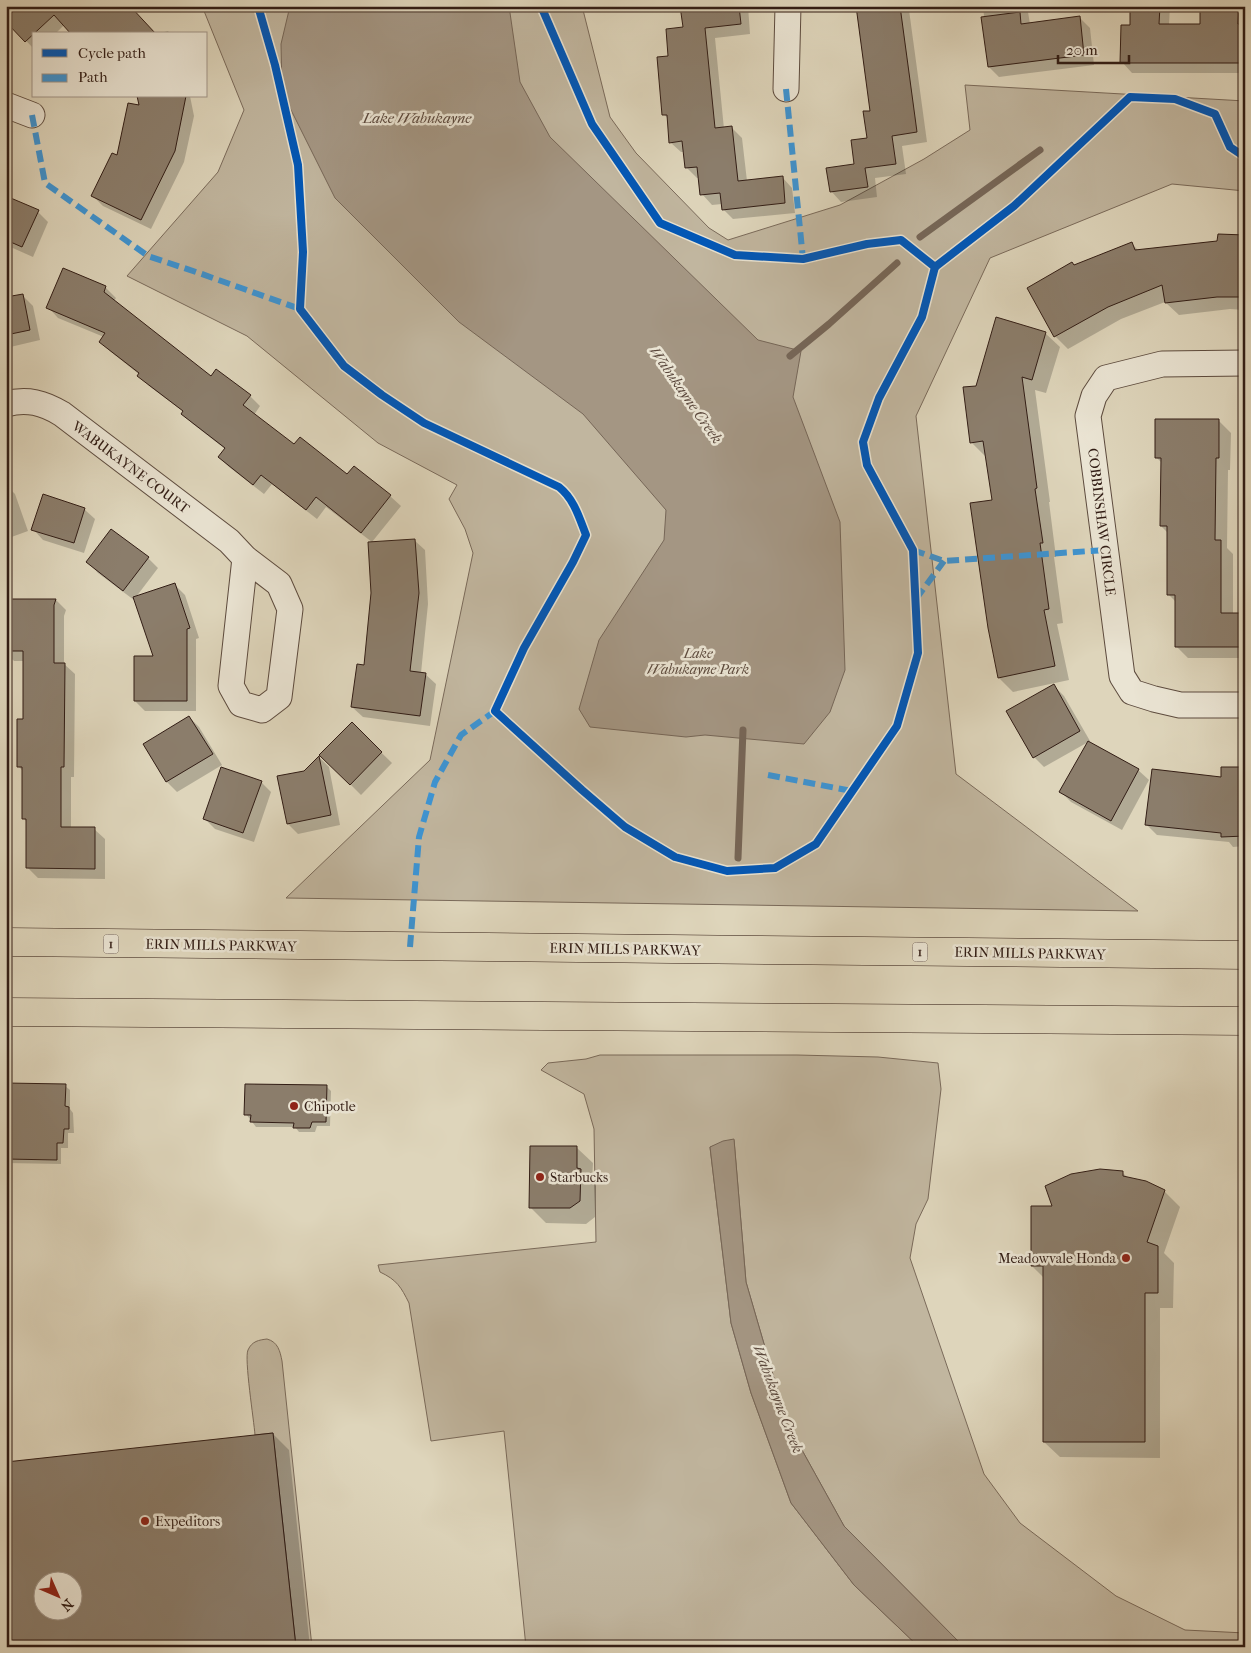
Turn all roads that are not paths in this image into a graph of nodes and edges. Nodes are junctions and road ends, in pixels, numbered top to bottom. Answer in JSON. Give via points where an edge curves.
{"nodes":[{"id":1,"x":788,"y":6,"type":"edge"},
{"id":2,"x":786,"y":89,"type":"dead end"},
{"id":3,"x":6,"y":105,"type":"edge"},
{"id":4,"x":32,"y":115,"type":"dead end"},
{"id":5,"x":1245,"y":363,"type":"edge"},
{"id":6,"x":6,"y":404,"type":"edge"},
{"id":7,"x":245,"y":558,"type":"junction"},
{"id":8,"x":1245,"y":705,"type":"edge"},
{"id":9,"x":6,"y":942,"type":"edge"},
{"id":10,"x":1245,"y":955,"type":"edge"},
{"id":11,"x":6,"y":1012,"type":"edge"},
{"id":12,"x":1245,"y":1021,"type":"edge"}],
"edges":[{"from":1,"to":2,"type":"street"},
{"from":3,"to":4,"type":"street"},
{"from":5,"to":8,"type":"street","name":"COBBINSHAW CIRCLE","via":[[1162,364],[1106,378],[1094,396],[1088,416],[1122,676],[1132,692],[1154,699],[1180,705]]},
{"from":6,"to":7,"type":"street","name":"WABUKAYNE COURT","via":[[33,401],[62,414],[229,541]]},
{"from":7,"to":7,"type":"street","name":"WABUKAYNE COURT","via":[[231,686],[241,704],[262,710],[278,697],[290,609],[279,584]]},
{"from":9,"to":10,"type":"main road","name":"ERIN MILLS PARKWAY","number":"1"},
{"from":11,"to":12,"type":"main road"}]}
